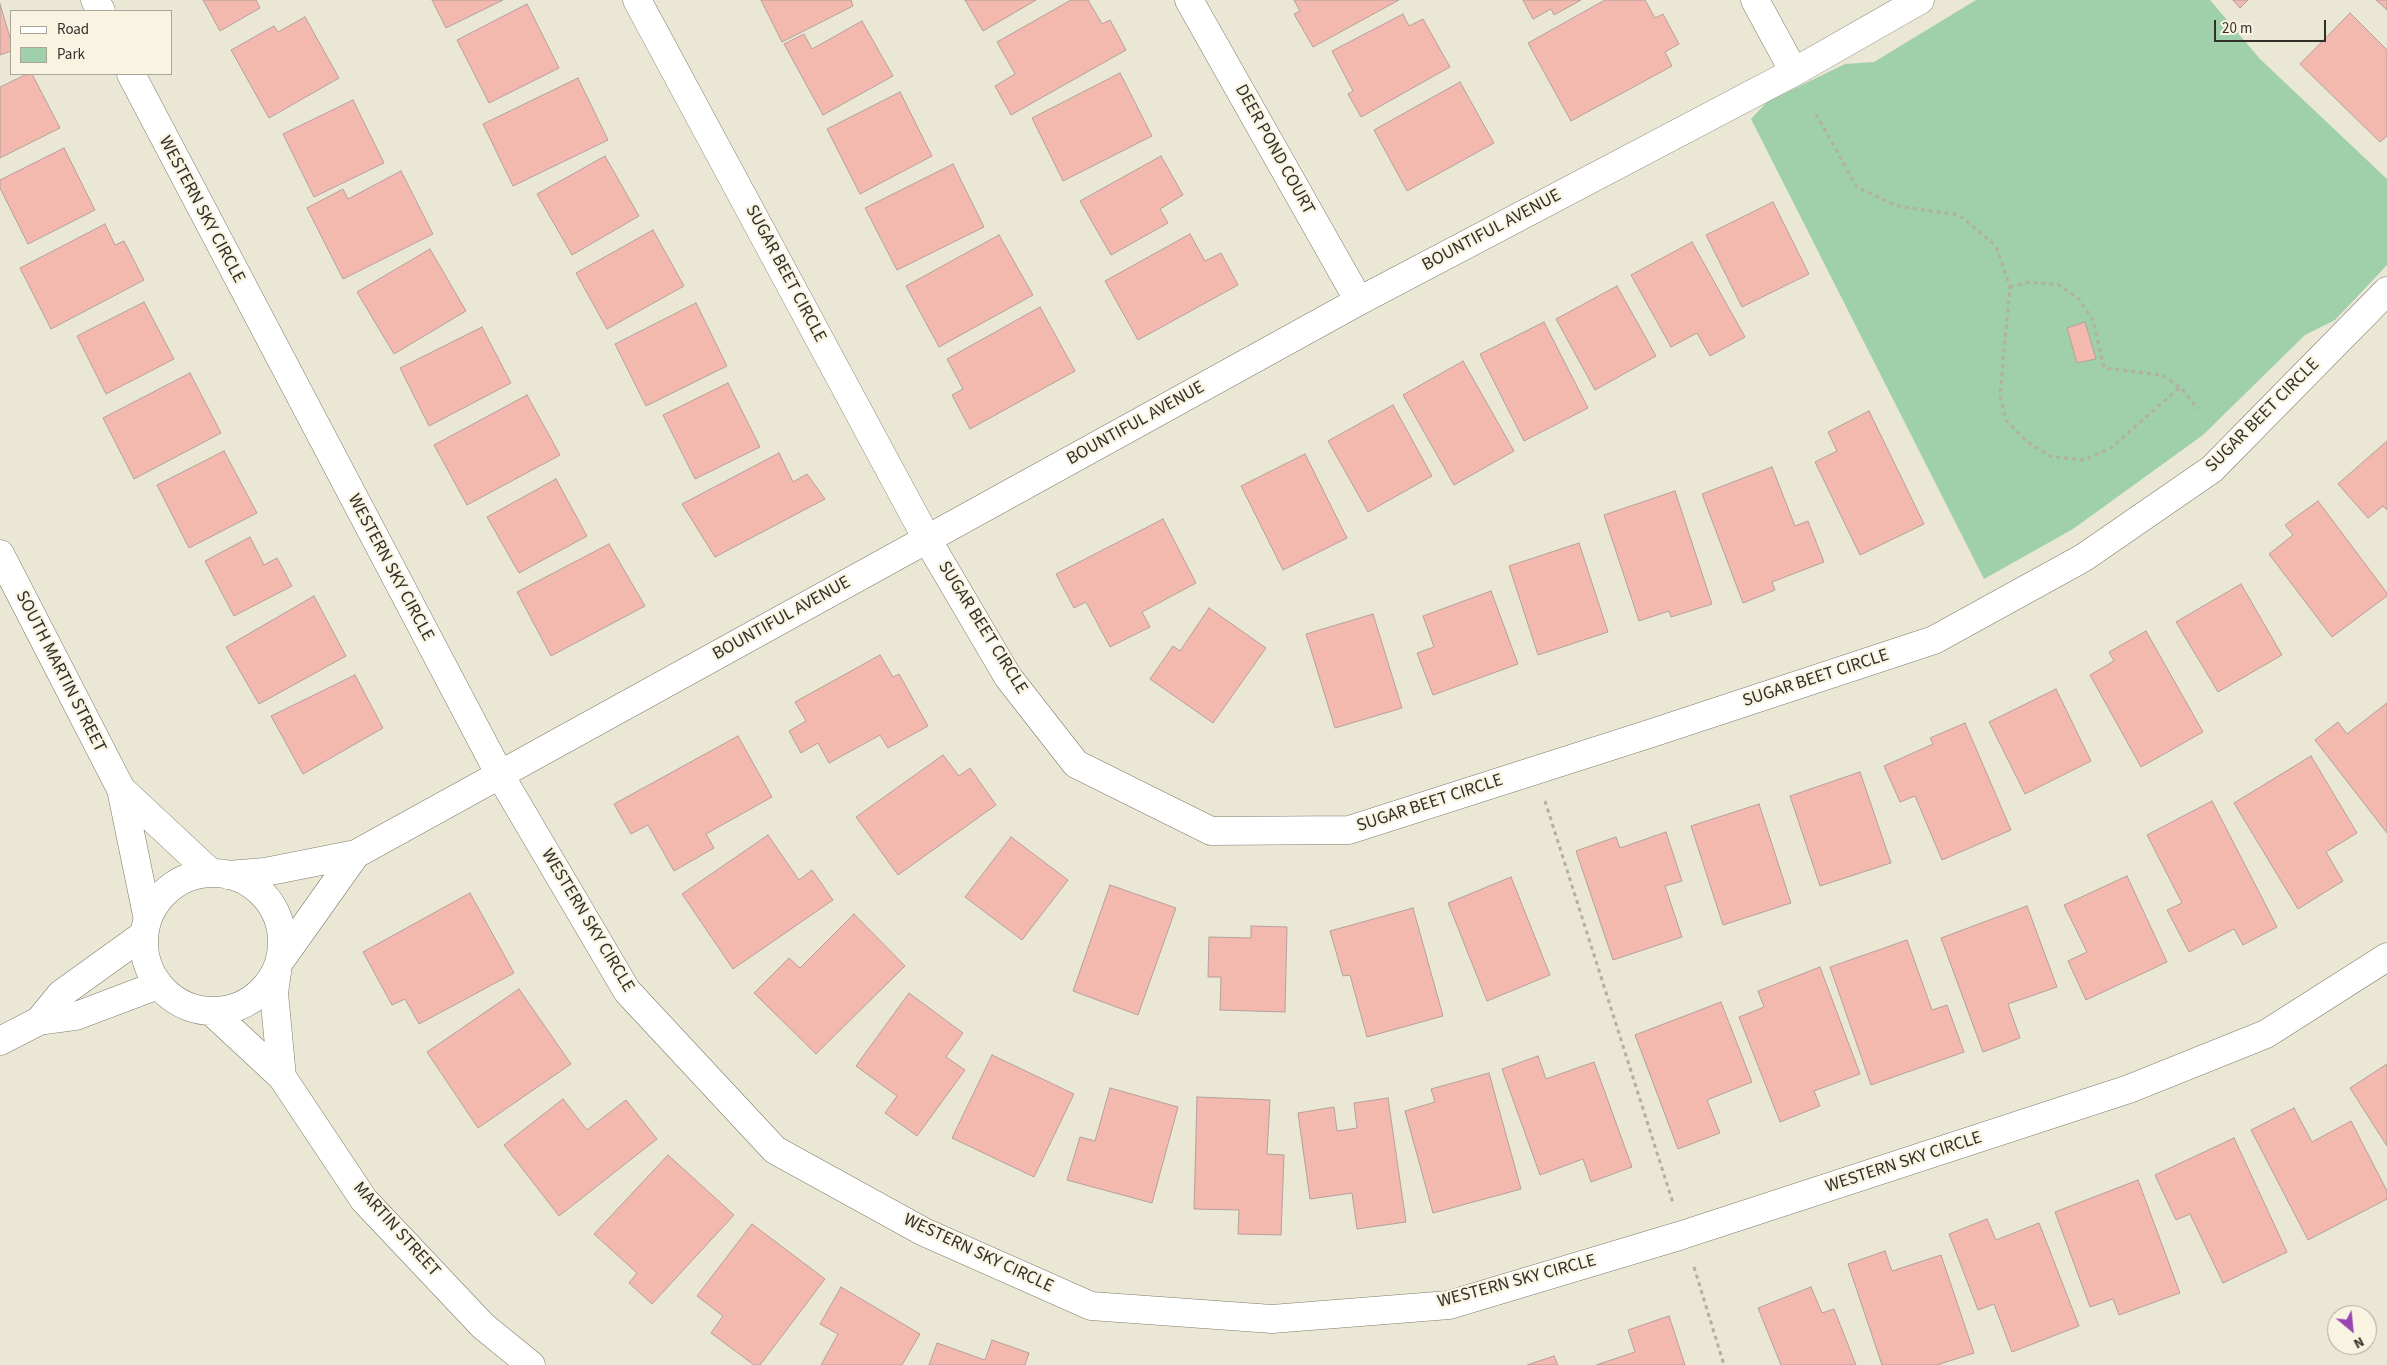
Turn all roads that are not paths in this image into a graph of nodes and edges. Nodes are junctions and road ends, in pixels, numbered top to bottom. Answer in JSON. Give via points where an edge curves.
{"nodes":[{"id":1,"x":637,"y":0,"type":"edge"},
{"id":2,"x":1189,"y":0,"type":"edge"},
{"id":3,"x":1755,"y":0,"type":"edge"},
{"id":4,"x":1920,"y":0,"type":"edge"},
{"id":5,"x":1794,"y":72,"type":"junction"},
{"id":6,"x":132,"y":75,"type":"edge"},
{"id":7,"x":1359,"y":301,"type":"junction"},
{"id":8,"x":2383,"y":304,"type":"edge"},
{"id":9,"x":927,"y":539,"type":"junction"},
{"id":10,"x":0,"y":554,"type":"edge"},
{"id":11,"x":500,"y":775,"type":"junction"},
{"id":12,"x":121,"y":789,"type":"junction"},
{"id":13,"x":356,"y":854,"type":"junction"},
{"id":14,"x":220,"y":874,"type":"junction"},
{"id":15,"x":145,"y":925,"type":"junction"},
{"id":16,"x":2387,"y":957,"type":"edge"},
{"id":17,"x":278,"y":967,"type":"junction"},
{"id":18,"x":158,"y":984,"type":"junction"},
{"id":19,"x":212,"y":1012,"type":"junction"},
{"id":20,"x":39,"y":1020,"type":"junction"},
{"id":21,"x":0,"y":1041,"type":"edge"},
{"id":22,"x":282,"y":1076,"type":"junction"},
{"id":23,"x":531,"y":1365,"type":"edge"}],
"edges":[{"from":1,"to":9,"type":"street","name":"SUGAR BEET CIRCLE"},
{"from":2,"to":7,"type":"street","name":"DEER POND COURT"},
{"from":3,"to":5,"type":"street"},
{"from":4,"to":5,"type":"street","name":"BOUNTIFUL AVENUE"},
{"from":5,"to":7,"type":"street","name":"BOUNTIFUL AVENUE"},
{"from":6,"to":11,"type":"street","name":"WESTERN SKY CIRCLE"},
{"from":7,"to":9,"type":"street","name":"BOUNTIFUL AVENUE"},
{"from":8,"to":9,"type":"street","name":"SUGAR BEET CIRCLE","via":[[2212,470],[2083,558],[1934,640],[1349,830],[1211,831],[1076,764],[1008,677]]},
{"from":9,"to":11,"type":"street","name":"BOUNTIFUL AVENUE"},
{"from":10,"to":12,"type":"street","name":"SOUTH MARTIN STREET"},
{"from":11,"to":13,"type":"street","name":"BOUNTIFUL AVENUE"},
{"from":11,"to":16,"type":"street","name":"WESTERN SKY CIRCLE","via":[[627,991],[776,1150],[924,1232],[1091,1306],[1272,1319],[1450,1305],[1679,1236],[2129,1090],[2266,1034]]},
{"from":12,"to":14,"type":"street","name":"SOUTH MARTIN STREET"},
{"from":12,"to":15,"type":"street","name":"SOUTH MARTIN STREET"},
{"from":13,"to":14,"type":"street","name":"BOUNTIFUL AVENUE","via":[[265,872]]},
{"from":13,"to":17,"type":"street","name":"BOUNTIFUL AVENUE"},
{"from":14,"to":15,"type":"street","via":[[187,876],[164,891]]},
{"from":14,"to":17,"type":"street","via":[[255,885],[274,906],[283,933]]},
{"from":15,"to":18,"type":"street","via":[[145,958]]},
{"from":15,"to":20,"type":"street","via":[[61,994]]},
{"from":17,"to":19,"type":"street","via":[[260,994],[238,1007]]},
{"from":17,"to":22,"type":"street","name":"MARTIN STREET","via":[[274,993]]},
{"from":18,"to":19,"type":"street","via":[[169,996],[189,1008]]},
{"from":18,"to":20,"type":"street","via":[[76,1016]]},
{"from":19,"to":22,"type":"street","name":"MARTIN STREET"},
{"from":20,"to":21,"type":"street"},
{"from":22,"to":23,"type":"street","name":"MARTIN STREET","via":[[364,1200],[483,1326]]}]}
